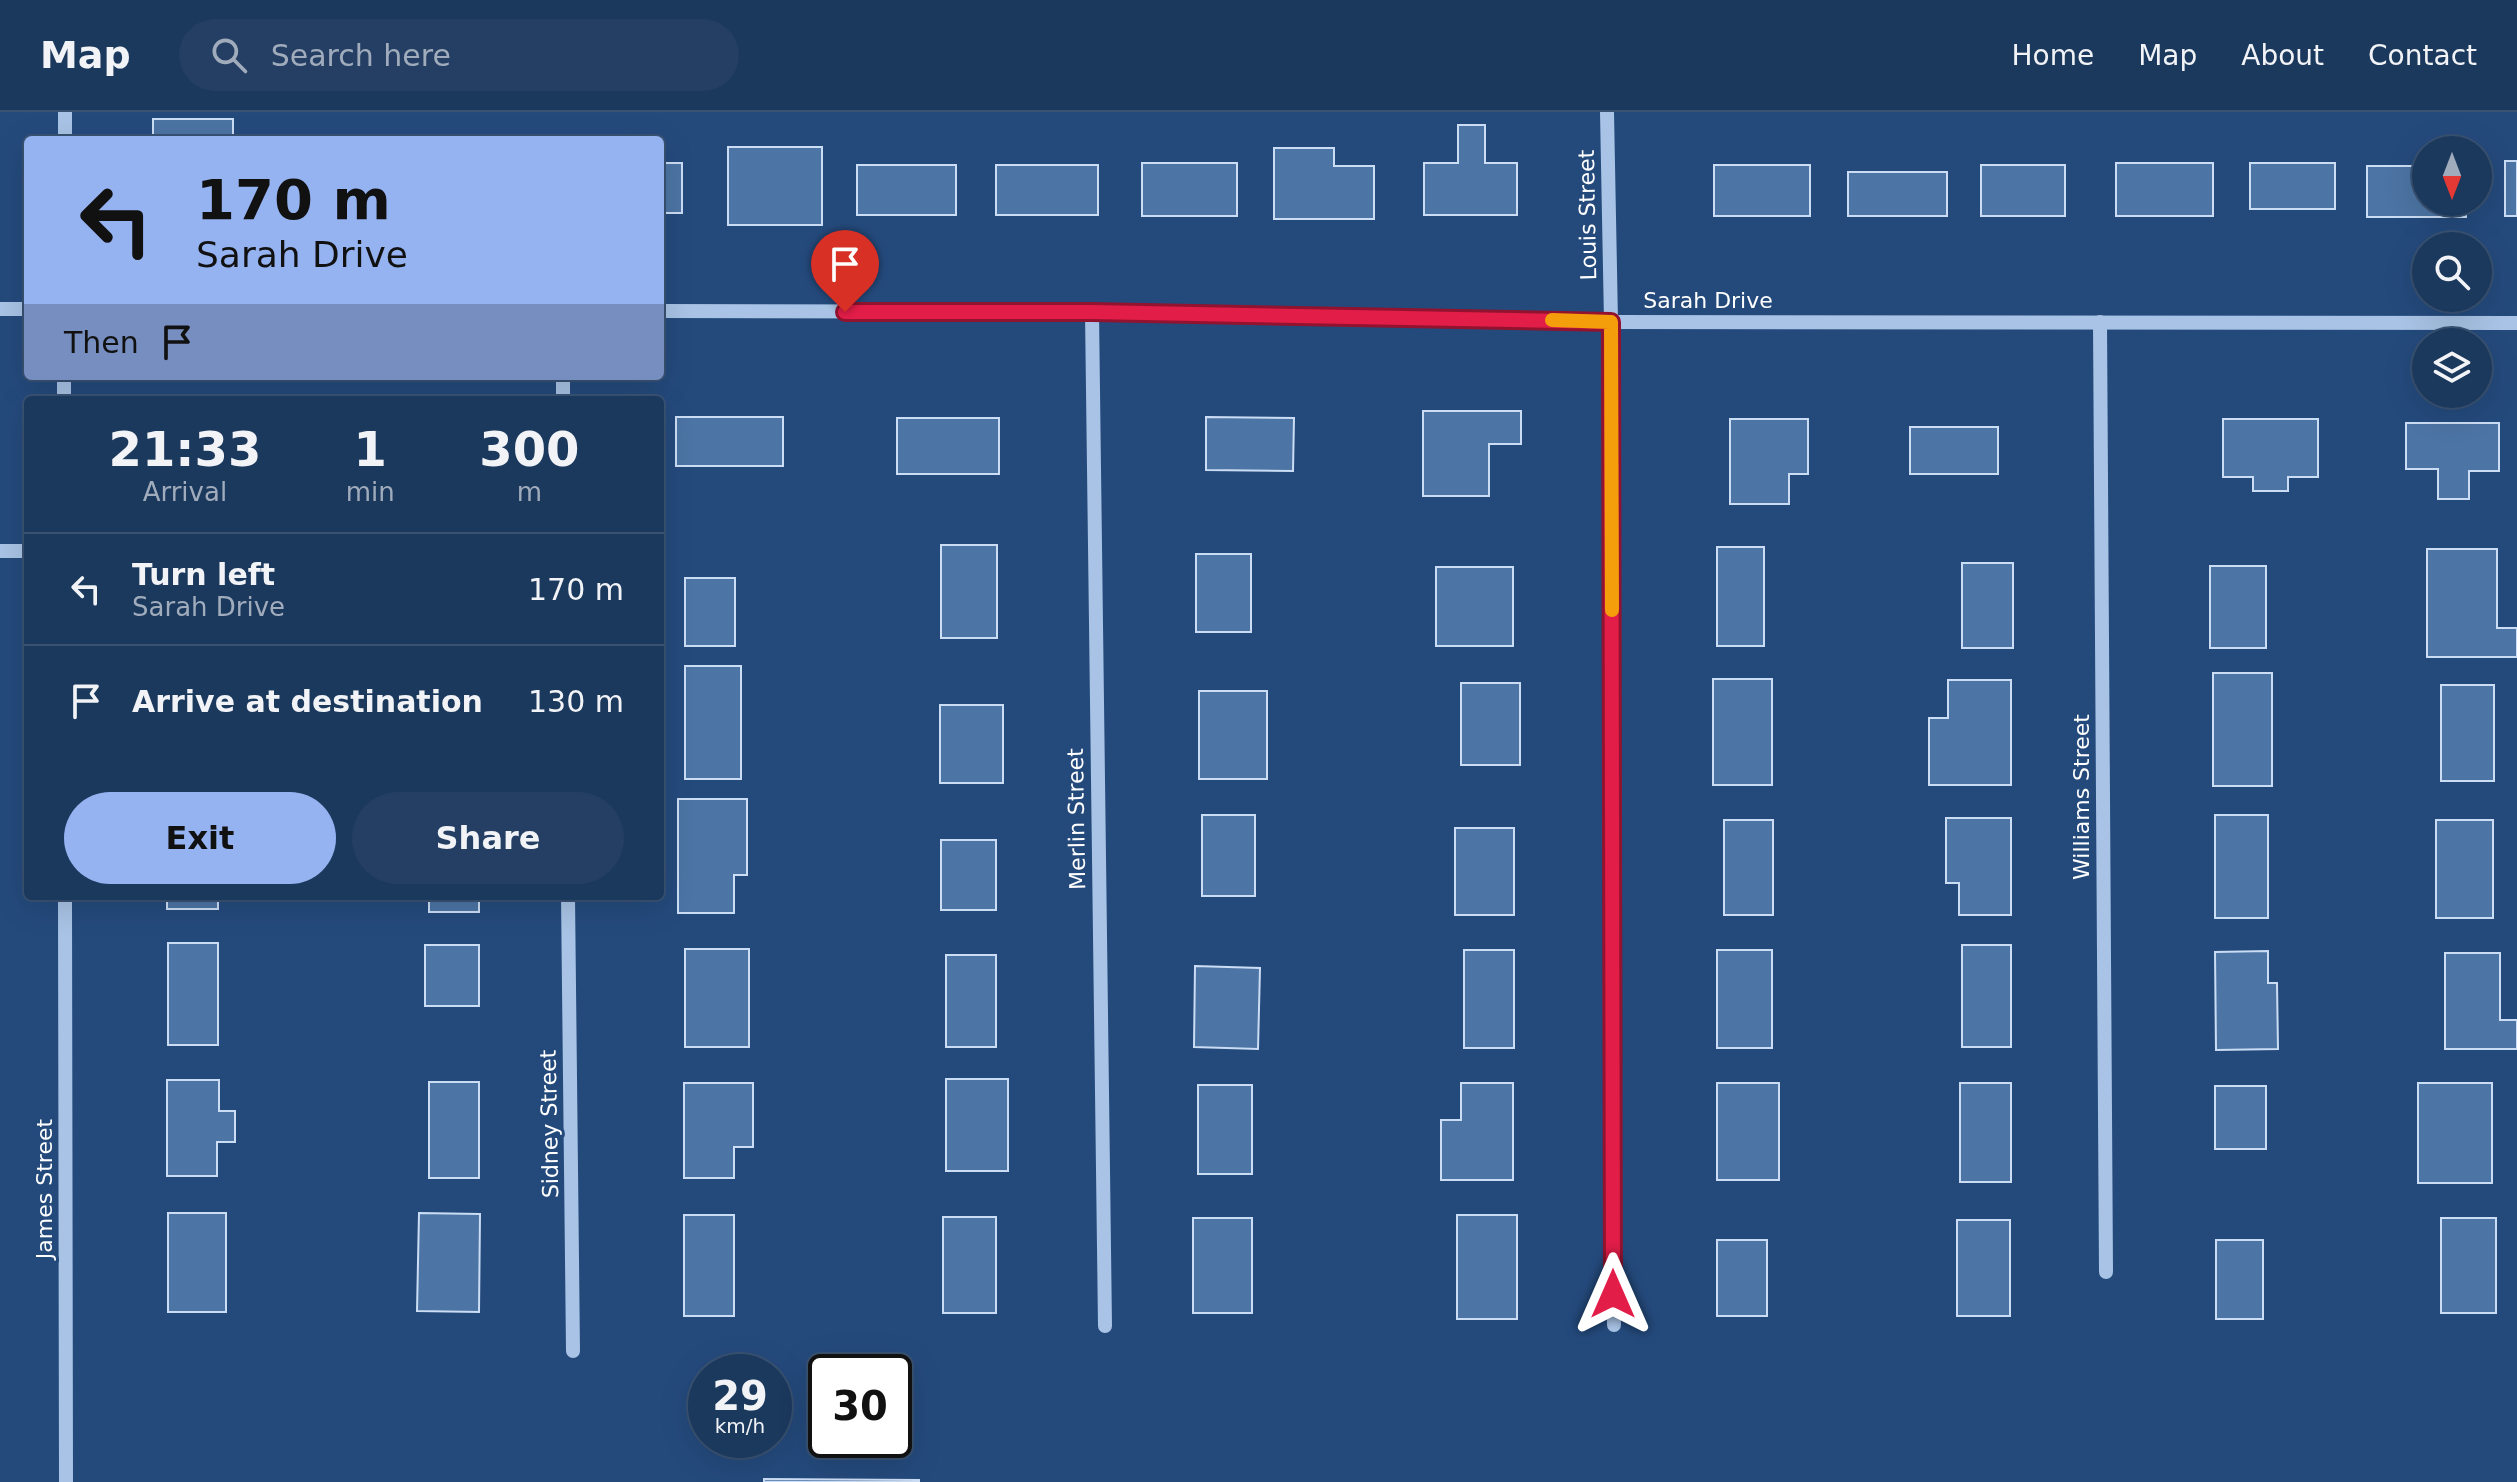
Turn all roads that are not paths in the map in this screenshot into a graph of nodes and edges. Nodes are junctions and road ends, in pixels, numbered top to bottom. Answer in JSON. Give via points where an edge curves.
{"nodes":[{"id":1,"x":65,"y":112,"type":"edge"},
{"id":2,"x":1607,"y":112,"type":"edge"},
{"id":3,"x":65,"y":136,"type":"edge"},
{"id":4,"x":0,"y":309,"type":"edge"},
{"id":5,"x":24,"y":309,"type":"edge"},
{"id":6,"x":664,"y":311,"type":"edge"},
{"id":7,"x":1092,"y":312,"type":"junction"},
{"id":8,"x":1611,"y":322,"type":"junction"},
{"id":9,"x":2100,"y":322,"type":"junction"},
{"id":10,"x":2517,"y":323,"type":"edge"},
{"id":11,"x":0,"y":551,"type":"edge"},
{"id":12,"x":24,"y":551,"type":"edge"},
{"id":13,"x":65,"y":900,"type":"edge"},
{"id":14,"x":568,"y":900,"type":"edge"},
{"id":15,"x":2106,"y":1272,"type":"dead end"},
{"id":16,"x":1614,"y":1325,"type":"dead end"},
{"id":17,"x":1105,"y":1326,"type":"dead end"},
{"id":18,"x":573,"y":1351,"type":"dead end"},
{"id":19,"x":66,"y":1482,"type":"edge"}],
"edges":[{"from":1,"to":3,"type":"street"},
{"from":2,"to":8,"type":"street","name":"Louis Street"},
{"from":4,"to":5,"type":"street"},
{"from":6,"to":7,"type":"street","name":"Sarah Drive"},
{"from":7,"to":8,"type":"street","name":"Sarah Drive"},
{"from":7,"to":17,"type":"street","name":"Merlin Street"},
{"from":8,"to":9,"type":"street","name":"Sarah Drive"},
{"from":8,"to":16,"type":"street","name":"Louis Street"},
{"from":9,"to":10,"type":"street","name":"Sarah Drive"},
{"from":9,"to":15,"type":"street","name":"Williams Street"},
{"from":11,"to":12,"type":"street"},
{"from":13,"to":19,"type":"street","name":"James Street"},
{"from":14,"to":18,"type":"street","name":"Sidney Street"}]}
